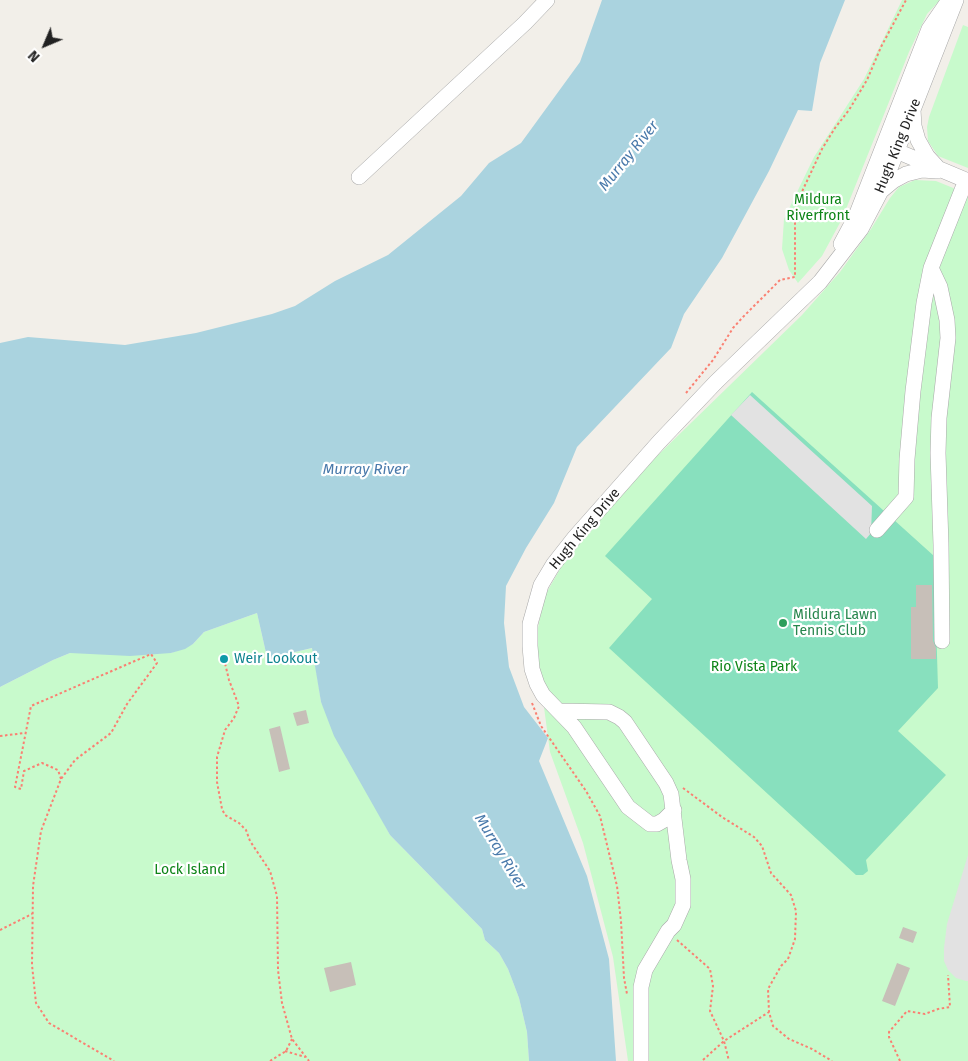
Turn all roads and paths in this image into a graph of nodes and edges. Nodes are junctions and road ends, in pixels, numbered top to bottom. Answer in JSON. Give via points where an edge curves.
{"nodes":[{"id":1,"x":547,"y":0,"type":"edge"},
{"id":2,"x":906,"y":0,"type":"edge"},
{"id":3,"x":949,"y":0,"type":"edge"},
{"id":4,"x":956,"y":0,"type":"edge"},
{"id":5,"x":913,"y":108,"type":"junction"},
{"id":6,"x":890,"y":148,"type":"junction"},
{"id":7,"x":941,"y":171,"type":"junction"},
{"id":8,"x":359,"y":177,"type":"dead end"},
{"id":9,"x":967,"y":181,"type":"edge"},
{"id":10,"x":881,"y":191,"type":"junction"},
{"id":11,"x":931,"y":268,"type":"junction"},
{"id":12,"x":820,"y":282,"type":"junction"},
{"id":13,"x":682,"y":399,"type":"dead end"},
{"id":14,"x":877,"y":530,"type":"dead end"},
{"id":15,"x":942,"y":641,"type":"dead end"},
{"id":16,"x":224,"y":659,"type":"dead end"},
{"id":17,"x":532,"y":703,"type":"dead end"},
{"id":18,"x":560,"y":711,"type":"junction"},
{"id":19,"x":26,"y":733,"type":"junction"},
{"id":20,"x":0,"y":736,"type":"edge"},
{"id":21,"x":61,"y":779,"type":"junction"},
{"id":22,"x":666,"y":783,"type":"junction"},
{"id":23,"x":674,"y":810,"type":"junction"},
{"id":24,"x":650,"y":824,"type":"junction"},
{"id":25,"x":679,"y":860,"type":"junction"},
{"id":26,"x":32,"y":914,"type":"junction"},
{"id":27,"x":0,"y":930,"type":"edge"},
{"id":28,"x":668,"y":931,"type":"junction"},
{"id":29,"x":948,"y":975,"type":"dead end"},
{"id":30,"x":628,"y":998,"type":"dead end"},
{"id":31,"x":770,"y":1012,"type":"junction"},
{"id":32,"x":292,"y":1039,"type":"junction"},
{"id":33,"x":724,"y":1042,"type":"junction"},
{"id":34,"x":285,"y":1051,"type":"junction"},
{"id":35,"x":306,"y":1057,"type":"junction"},
{"id":36,"x":703,"y":1060,"type":"edge"},
{"id":37,"x":114,"y":1061,"type":"edge"},
{"id":38,"x":270,"y":1061,"type":"edge"},
{"id":39,"x":309,"y":1061,"type":"edge"},
{"id":40,"x":641,"y":1061,"type":"edge"},
{"id":41,"x":729,"y":1061,"type":"edge"},
{"id":42,"x":832,"y":1061,"type":"edge"},
{"id":43,"x":900,"y":1061,"type":"edge"}],
"edges":[{"from":1,"to":8,"type":"street"},
{"from":2,"to":13,"type":"path","via":[[867,80],[822,149],[799,198],[795,216],[795,277],[780,280],[743,317]]},
{"from":3,"to":6,"type":"street","name":"Hugh King Drive","via":[[929,29]]},
{"from":4,"to":5,"type":"street","name":"Hugh King Drive"},
{"from":5,"to":6,"type":"street","name":"Hugh King Drive"},
{"from":5,"to":7,"type":"street","via":[[918,140]]},
{"from":6,"to":7,"type":"street"},
{"from":6,"to":10,"type":"street","name":"Hugh King Drive"},
{"from":6,"to":12,"type":"street","name":"Hugh King Drive"},
{"from":7,"to":9,"type":"street"},
{"from":7,"to":10,"type":"street","via":[[922,170],[906,174]]},
{"from":9,"to":11,"type":"street"},
{"from":10,"to":12,"type":"street","name":"Hugh King Drive","via":[[861,229]]},
{"from":11,"to":14,"type":"street","via":[[913,391],[906,459],[906,497]]},
{"from":11,"to":15,"type":"street","via":[[940,287],[948,338],[938,453]]},
{"from":12,"to":18,"type":"street","name":"Hugh King Drive","via":[[692,407],[553,565],[535,603],[530,624],[530,646],[537,684]]},
{"from":16,"to":32,"type":"path","via":[[240,706],[225,730],[218,757],[217,782],[225,815],[246,830],[270,871],[277,896],[282,1003]]},
{"from":17,"to":30,"type":"path","via":[[541,726],[600,816],[617,886]]},
{"from":18,"to":22,"type":"street","via":[[609,712],[619,716]]},
{"from":18,"to":24,"type":"street","name":"Hugh King Drive","via":[[620,798]]},
{"from":19,"to":20,"type":"path"},
{"from":19,"to":21,"type":"path","via":[[15,787],[21,789],[24,771],[42,763],[58,770]]},
{"from":19,"to":21,"type":"path","via":[[31,706],[151,654],[157,663],[127,704],[111,733],[75,760]]},
{"from":21,"to":26,"type":"path","via":[[41,831]]},
{"from":22,"to":23,"type":"street"},
{"from":22,"to":31,"type":"path","via":[[681,787],[754,837],[762,846],[771,873],[790,895],[796,911],[795,939],[788,959],[768,989]]},
{"from":23,"to":24,"type":"street","via":[[664,820]]},
{"from":23,"to":25,"type":"street"},
{"from":24,"to":25,"type":"street","name":"Hugh King Drive","via":[[662,833]]},
{"from":25,"to":28,"type":"street","via":[[683,905]]},
{"from":26,"to":27,"type":"path"},
{"from":26,"to":37,"type":"path","via":[[36,1004],[49,1023]]},
{"from":28,"to":33,"type":"path","via":[[710,969],[713,986],[710,1011]]},
{"from":28,"to":40,"type":"street","via":[[645,970]]},
{"from":29,"to":43,"type":"path","via":[[950,1007],[925,1014],[907,1011],[889,1032]]},
{"from":31,"to":33,"type":"path"},
{"from":31,"to":42,"type":"path","via":[[773,1026],[789,1039]]},
{"from":32,"to":34,"type":"path"},
{"from":32,"to":35,"type":"path"},
{"from":33,"to":36,"type":"path"},
{"from":33,"to":41,"type":"path"},
{"from":34,"to":35,"type":"path"},
{"from":34,"to":38,"type":"path"},
{"from":35,"to":39,"type":"path"}]}
